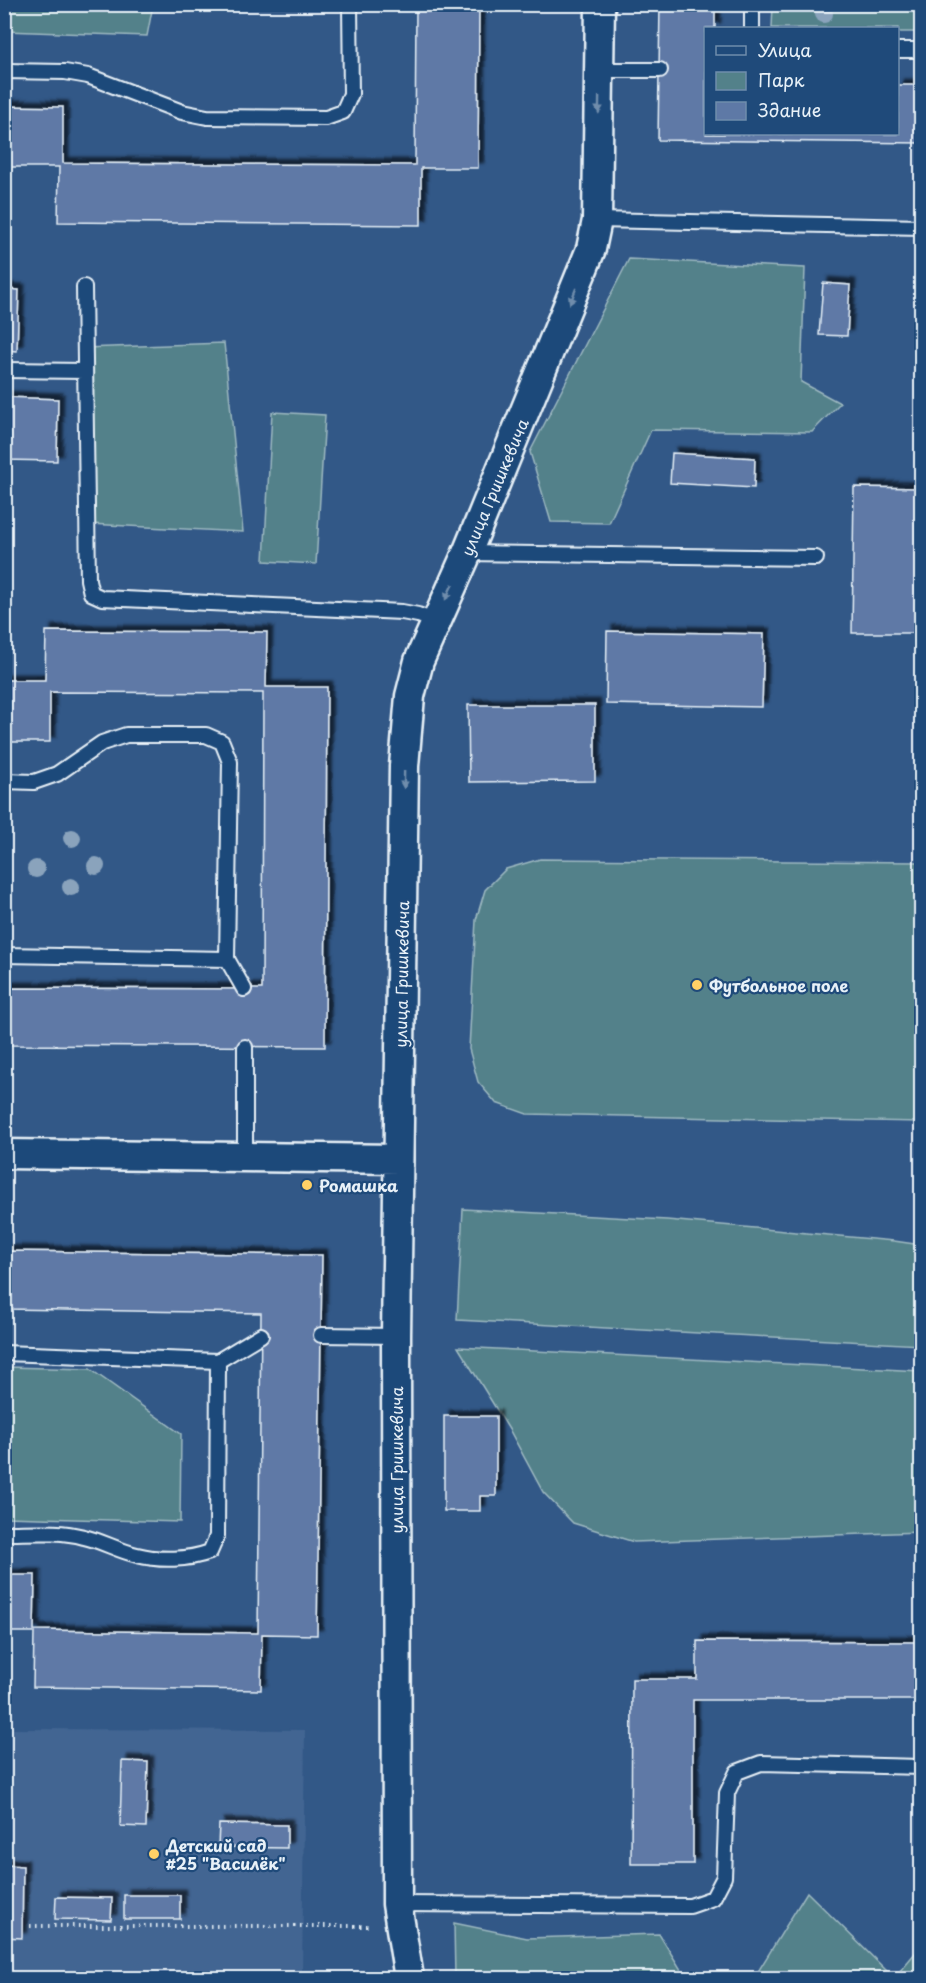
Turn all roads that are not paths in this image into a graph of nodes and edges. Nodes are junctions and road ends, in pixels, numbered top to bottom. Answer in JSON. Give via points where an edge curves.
{"nodes":[{"id":1,"x":350,"y":4,"type":"edge"},
{"id":2,"x":600,"y":4,"type":"edge"},
{"id":3,"x":752,"y":4,"type":"edge"},
{"id":4,"x":752,"y":27,"type":"edge"},
{"id":5,"x":899,"y":50,"type":"edge"},
{"id":6,"x":921,"y":50,"type":"edge"},
{"id":7,"x":600,"y":70,"type":"junction"},
{"id":8,"x":660,"y":70,"type":"dead end"},
{"id":9,"x":4,"y":71,"type":"edge"},
{"id":10,"x":597,"y":220,"type":"junction"},
{"id":11,"x":921,"y":227,"type":"edge"},
{"id":12,"x":84,"y":287,"type":"dead end"},
{"id":13,"x":4,"y":370,"type":"edge"},
{"id":14,"x":86,"y":371,"type":"junction"},
{"id":15,"x":467,"y":553,"type":"junction"},
{"id":16,"x":816,"y":558,"type":"dead end"},
{"id":17,"x":435,"y":621,"type":"junction"},
{"id":18,"x":4,"y":781,"type":"edge"},
{"id":19,"x":4,"y":955,"type":"edge"},
{"id":20,"x":227,"y":959,"type":"junction"},
{"id":21,"x":244,"y":989,"type":"dead end"},
{"id":22,"x":245,"y":1047,"type":"dead end"},
{"id":23,"x":4,"y":1154,"type":"edge"},
{"id":24,"x":245,"y":1156,"type":"junction"},
{"id":25,"x":398,"y":1159,"type":"junction"},
{"id":26,"x":261,"y":1335,"type":"dead end"},
{"id":27,"x":321,"y":1335,"type":"dead end"},
{"id":28,"x":396,"y":1336,"type":"junction"},
{"id":29,"x":4,"y":1353,"type":"edge"},
{"id":30,"x":218,"y":1361,"type":"junction"},
{"id":31,"x":4,"y":1533,"type":"edge"},
{"id":32,"x":921,"y":1767,"type":"edge"},
{"id":33,"x":399,"y":1915,"type":"junction"},
{"id":34,"x":409,"y":1978,"type":"edge"}],
"edges":[{"from":1,"to":9,"type":"lane","via":[[351,94],[343,112],[326,118],[207,117],[182,112],[88,76]]},
{"from":2,"to":7,"type":"street","name":"улица Гришкевича"},
{"from":3,"to":4,"type":"lane"},
{"from":5,"to":6,"type":"lane"},
{"from":7,"to":8,"type":"lane"},
{"from":7,"to":10,"type":"street","name":"улица Гришкевича","one_way":true},
{"from":10,"to":11,"type":"lane"},
{"from":10,"to":15,"type":"street","name":"улица Гришкевича","one_way":true,"via":[[579,282]]},
{"from":12,"to":14,"type":"lane"},
{"from":13,"to":14,"type":"lane"},
{"from":14,"to":17,"type":"lane","via":[[91,593],[102,598],[402,612]]},
{"from":15,"to":16,"type":"lane"},
{"from":15,"to":17,"type":"street","name":"улица Гришкевича","one_way":true},
{"from":17,"to":25,"type":"street","name":"улица Гришкевича","one_way":true,"via":[[410,696],[404,766]]},
{"from":18,"to":20,"type":"lane","via":[[34,782],[57,774],[102,743],[126,735],[206,735],[222,742],[230,762]]},
{"from":19,"to":20,"type":"lane"},
{"from":20,"to":21,"type":"lane"},
{"from":22,"to":24,"type":"lane"},
{"from":23,"to":24,"type":"street"},
{"from":24,"to":25,"type":"street"},
{"from":25,"to":28,"type":"street","name":"улица Гришкевича"},
{"from":26,"to":30,"type":"lane"},
{"from":27,"to":28,"type":"lane"},
{"from":28,"to":33,"type":"street","name":"улица Гришкевича"},
{"from":29,"to":30,"type":"lane"},
{"from":30,"to":31,"type":"lane","via":[[217,1536],[210,1552],[194,1558],[156,1558],[66,1533]]},
{"from":32,"to":33,"type":"lane","via":[[761,1763],[737,1772],[727,1793],[724,1877],[712,1898],[690,1906]]},
{"from":33,"to":34,"type":"street","name":"улица Гришкевича"}]}
